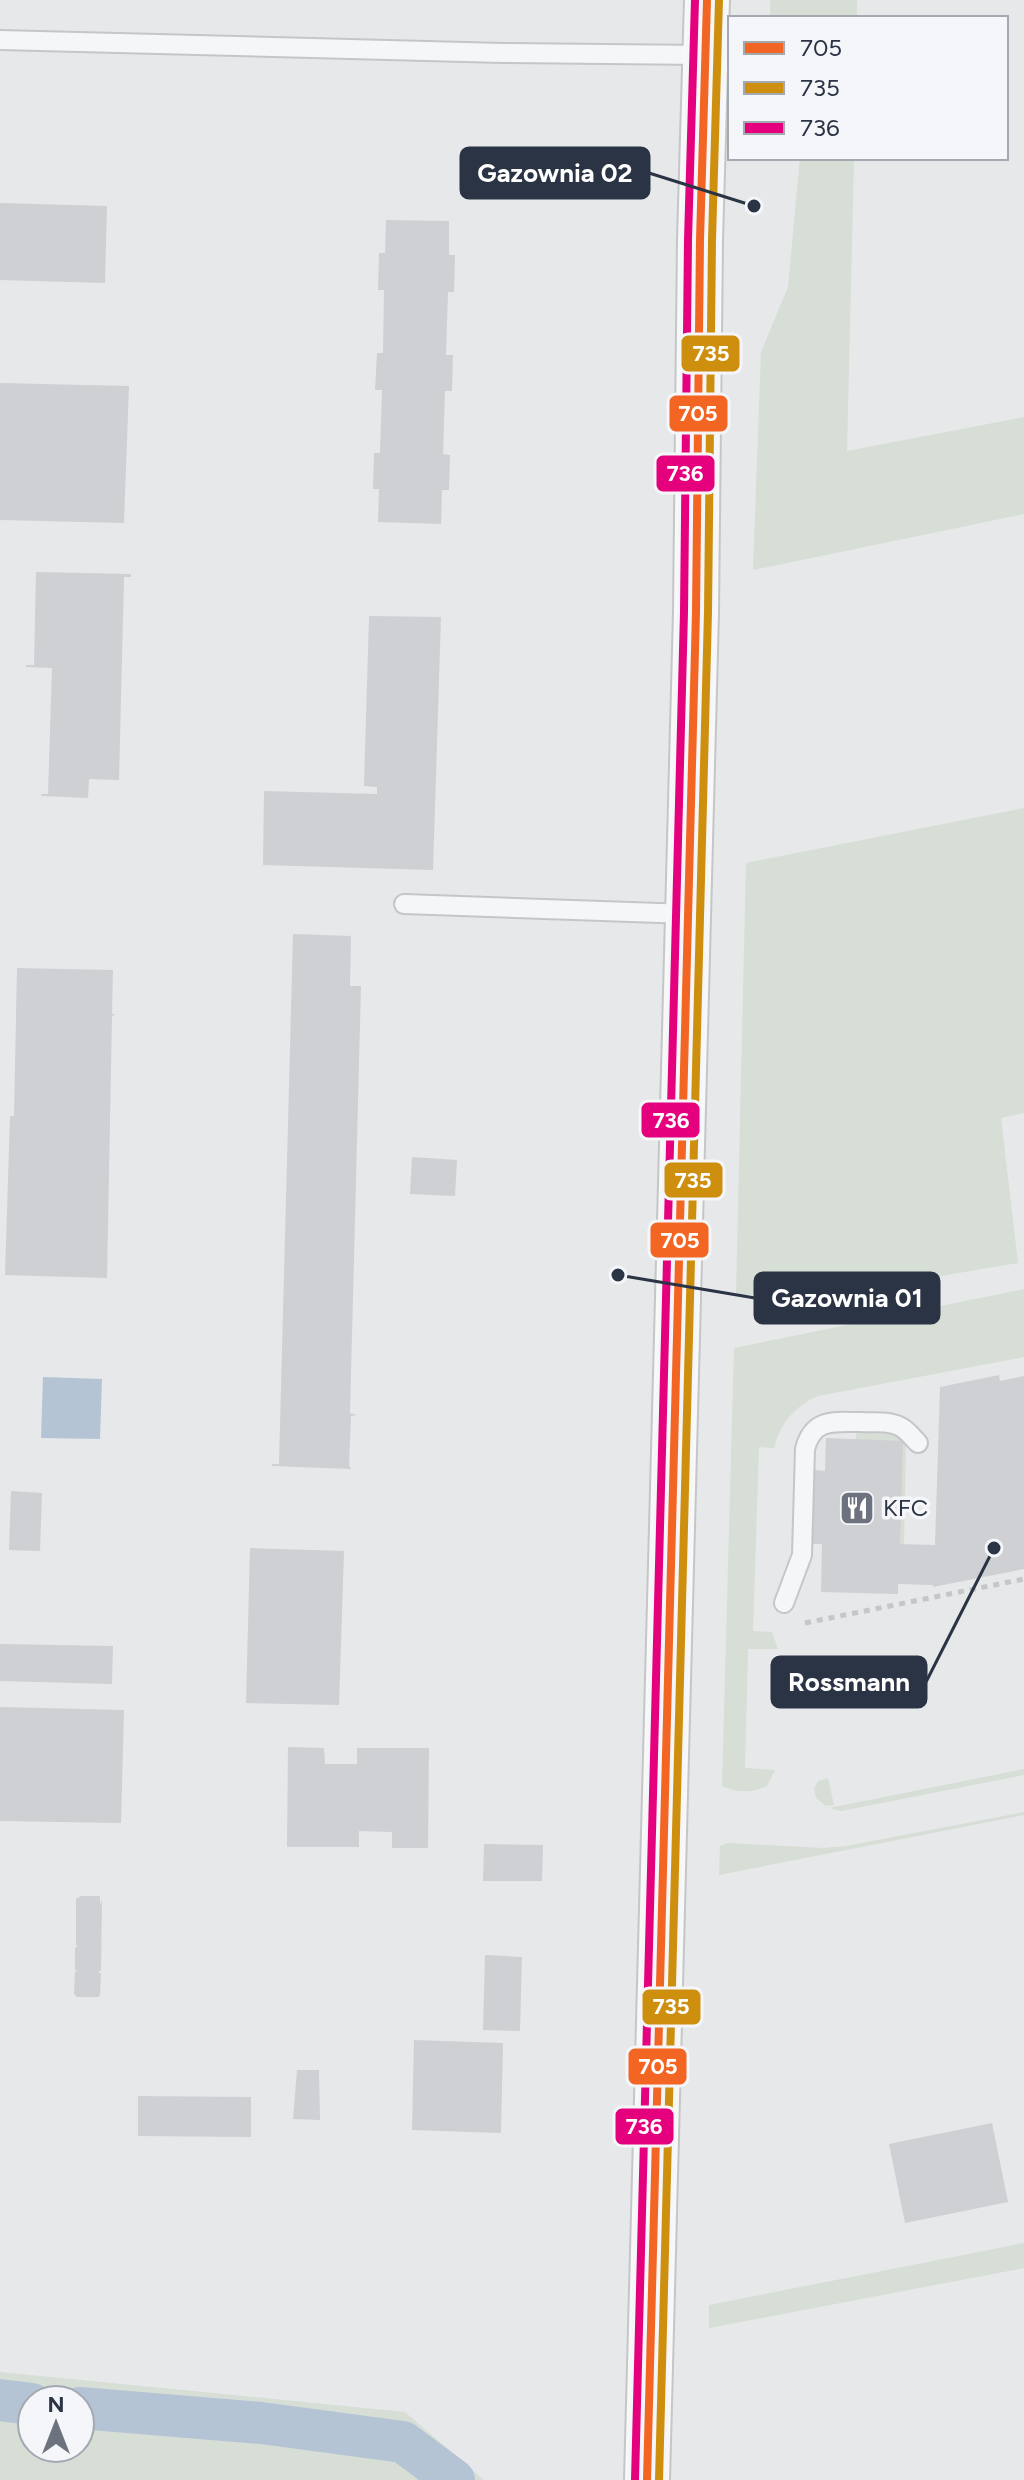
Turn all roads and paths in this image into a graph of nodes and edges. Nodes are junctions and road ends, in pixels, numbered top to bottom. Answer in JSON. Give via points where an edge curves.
{"nodes":[{"id":1,"x":707,"y":0,"type":"edge"},
{"id":2,"x":0,"y":40,"type":"edge"},
{"id":3,"x":705,"y":55,"type":"junction"},
{"id":4,"x":404,"y":904,"type":"dead end"},
{"id":5,"x":688,"y":914,"type":"junction"},
{"id":6,"x":918,"y":1443,"type":"dead end"},
{"id":7,"x":1024,"y":1579,"type":"edge"},
{"id":8,"x":784,"y":1603,"type":"dead end"},
{"id":9,"x":797,"y":1625,"type":"dead end"},
{"id":10,"x":647,"y":2480,"type":"edge"}],
"edges":[{"from":1,"to":3,"type":"main road"},
{"from":2,"to":3,"type":"lane"},
{"from":3,"to":5,"type":"main road"},
{"from":4,"to":5,"type":"lane"},
{"from":5,"to":10,"type":"main road"},
{"from":6,"to":8,"type":"lane","via":[[893,1424],[835,1422],[821,1424],[809,1435],[802,1555]]},
{"from":7,"to":9,"type":"path"}]}
